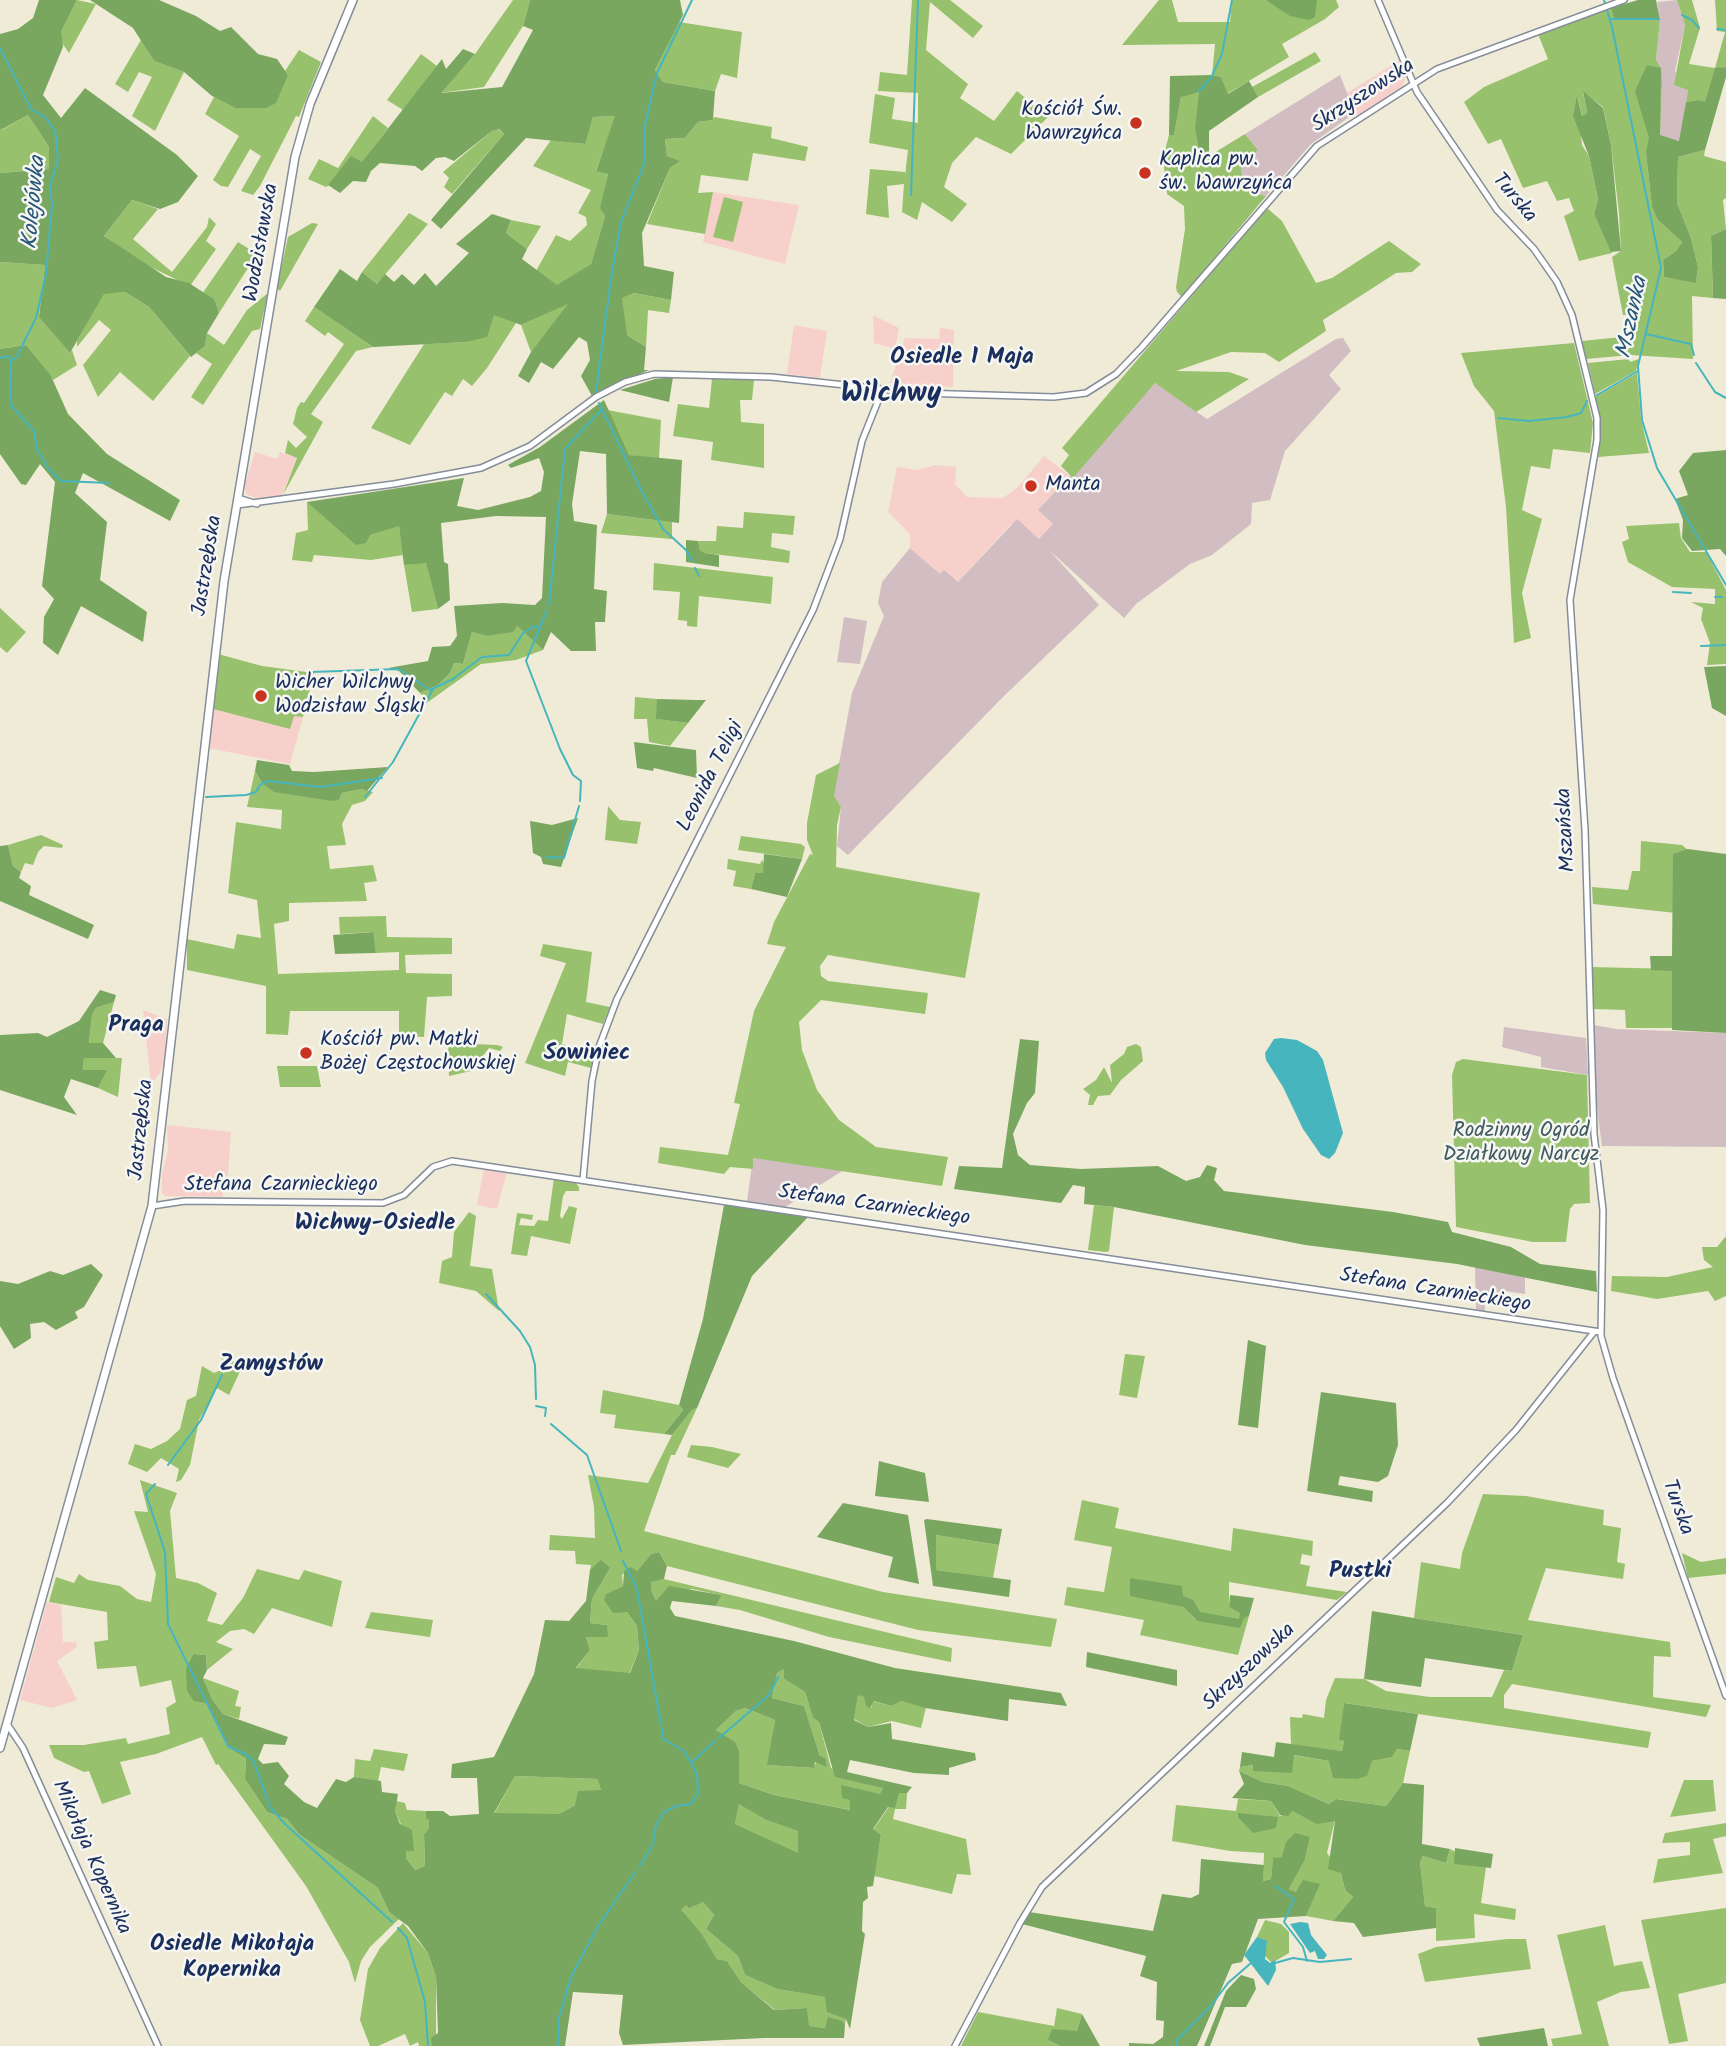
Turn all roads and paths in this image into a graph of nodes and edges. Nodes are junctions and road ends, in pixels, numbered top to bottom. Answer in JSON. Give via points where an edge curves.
{"nodes":[{"id":1,"x":353,"y":0,"type":"edge"},
{"id":2,"x":1378,"y":0,"type":"edge"},
{"id":3,"x":1624,"y":0,"type":"edge"},
{"id":4,"x":1412,"y":84,"type":"junction"},
{"id":5,"x":1578,"y":340,"type":"joint"},
{"id":6,"x":882,"y":391,"type":"junction"},
{"id":7,"x":237,"y":501,"type":"junction"},
{"id":8,"x":583,"y":1180,"type":"junction"},
{"id":9,"x":152,"y":1206,"type":"junction"},
{"id":10,"x":1598,"y":1332,"type":"junction"},
{"id":11,"x":1726,"y":1694,"type":"edge"},
{"id":12,"x":7,"y":1724,"type":"junction"},
{"id":13,"x":0,"y":1748,"type":"edge"},
{"id":14,"x":158,"y":2046,"type":"edge"},
{"id":15,"x":955,"y":2046,"type":"edge"}],
"edges":[{"from":1,"to":7,"type":"main road","name":"Wodzisławska","via":[[297,148]]},
{"from":2,"to":4,"type":"street","name":"Turska"},
{"from":3,"to":4,"type":"street","name":"Skrzyszowska","via":[[1458,59]]},
{"from":4,"to":5,"type":"street","name":"Turska","via":[[1497,210],[1545,263],[1564,297]]},
{"from":4,"to":6,"type":"street","name":"Skrzyszowska","via":[[1317,146],[1116,374],[1086,393],[1054,397]]},
{"from":5,"to":10,"type":"street","name":"Mszańska","via":[[1598,430],[1570,600],[1585,830],[1594,1134],[1603,1210]]},
{"from":6,"to":7,"type":"street","name":"Skrzyszowska","via":[[760,376],[697,373],[639,377],[596,397],[521,451],[481,468],[257,503]]},
{"from":6,"to":8,"type":"street","name":"Leonida Teligi","via":[[862,441],[840,538],[813,610],[617,999],[592,1081]]},
{"from":7,"to":9,"type":"main road","name":"Jastrzębska","via":[[214,649]]},
{"from":8,"to":9,"type":"street","name":"Stefana Czarnieckiego","via":[[452,1161],[433,1167],[404,1195],[388,1203],[185,1200]]},
{"from":8,"to":10,"type":"street","name":"Stefana Czarnieckiego"},
{"from":9,"to":12,"type":"main road","name":"Jastrzębska"},
{"from":10,"to":11,"type":"street","name":"Turska"},
{"from":10,"to":15,"type":"street","name":"Skrzyszowska","via":[[1447,1503],[1042,1887]]},
{"from":12,"to":13,"type":"main road","name":"Jastrzębska"},
{"from":12,"to":14,"type":"street","name":"Mikołaja Kopernika","via":[[23,1748]]}]}
